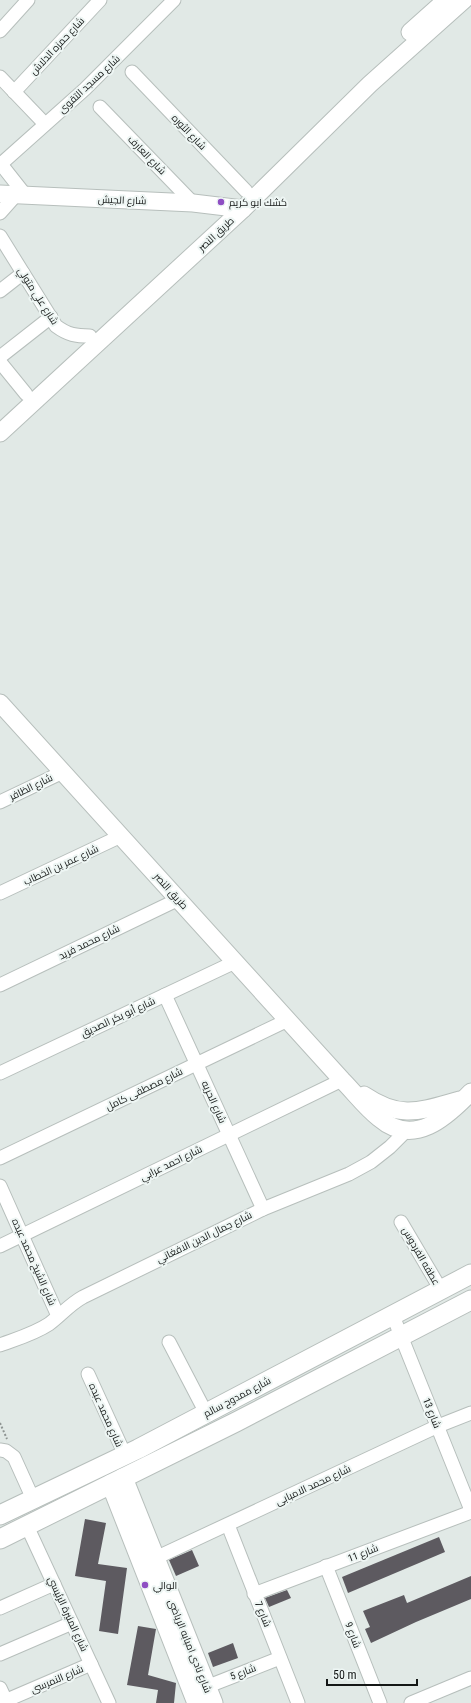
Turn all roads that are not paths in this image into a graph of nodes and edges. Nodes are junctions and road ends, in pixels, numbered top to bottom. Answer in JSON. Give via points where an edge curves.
{"nodes":[{"id":1,"x":28,"y":0,"type":"edge"},
{"id":2,"x":100,"y":0,"type":"edge"},
{"id":3,"x":174,"y":0,"type":"edge"},
{"id":4,"x":446,"y":0,"type":"edge"},
{"id":5,"x":464,"y":0,"type":"edge"},
{"id":6,"x":0,"y":31,"type":"edge"},
{"id":7,"x":132,"y":72,"type":"dead end"},
{"id":8,"x":0,"y":77,"type":"edge"},
{"id":9,"x":14,"y":92,"type":"junction"},
{"id":10,"x":100,"y":107,"type":"dead end"},
{"id":11,"x":45,"y":124,"type":"junction"},
{"id":12,"x":0,"y":163,"type":"edge"},
{"id":13,"x":246,"y":191,"type":"junction"},
{"id":14,"x":14,"y":195,"type":"edge"},
{"id":15,"x":193,"y":203,"type":"junction"},
{"id":16,"x":236,"y":208,"type":"junction"},
{"id":17,"x":0,"y":213,"type":"edge"},
{"id":18,"x":0,"y":236,"type":"edge"},
{"id":19,"x":23,"y":273,"type":"junction"},
{"id":20,"x":0,"y":291,"type":"edge"},
{"id":21,"x":51,"y":317,"type":"junction"},
{"id":22,"x":90,"y":336,"type":"junction"},
{"id":23,"x":0,"y":357,"type":"edge"},
{"id":24,"x":0,"y":362,"type":"edge"},
{"id":25,"x":26,"y":394,"type":"junction"},
{"id":26,"x":0,"y":417,"type":"edge"},
{"id":27,"x":0,"y":432,"type":"edge"},
{"id":28,"x":1,"y":706,"type":"edge"},
{"id":29,"x":63,"y":772,"type":"junction"},
{"id":30,"x":0,"y":802,"type":"edge"},
{"id":31,"x":121,"y":836,"type":"junction"},
{"id":32,"x":0,"y":893,"type":"edge"},
{"id":33,"x":179,"y":899,"type":"junction"},
{"id":34,"x":235,"y":962,"type":"junction"},
{"id":35,"x":0,"y":985,"type":"edge"},
{"id":36,"x":165,"y":995,"type":"junction"},
{"id":37,"x":288,"y":1020,"type":"junction"},
{"id":38,"x":197,"y":1064,"type":"junction"},
{"id":39,"x":0,"y":1073,"type":"edge"},
{"id":40,"x":342,"y":1080,"type":"junction"},
{"id":41,"x":468,"y":1095,"type":"edge"},
{"id":42,"x":408,"y":1129,"type":"junction"},
{"id":43,"x":229,"y":1135,"type":"junction"},
{"id":44,"x":0,"y":1158,"type":"edge"},
{"id":45,"x":0,"y":1186,"type":"edge"},
{"id":46,"x":263,"y":1209,"type":"junction"},
{"id":47,"x":401,"y":1222,"type":"dead end"},
{"id":48,"x":22,"y":1235,"type":"junction"},
{"id":49,"x":0,"y":1246,"type":"edge"},
{"id":50,"x":471,"y":1274,"type":"edge"},
{"id":51,"x":441,"y":1290,"type":"junction"},
{"id":52,"x":471,"y":1300,"type":"edge"},
{"id":53,"x":58,"y":1316,"type":"junction"},
{"id":54,"x":393,"y":1316,"type":"junction"},
{"id":55,"x":402,"y":1337,"type":"junction"},
{"id":56,"x":169,"y":1342,"type":"dead end"},
{"id":57,"x":0,"y":1345,"type":"edge"},
{"id":58,"x":88,"y":1374,"type":"dead end"},
{"id":59,"x":226,"y":1403,"type":"junction"},
{"id":60,"x":206,"y":1413,"type":"junction"},
{"id":61,"x":471,"y":1413,"type":"edge"},
{"id":62,"x":236,"y":1422,"type":"junction"},
{"id":63,"x":438,"y":1426,"type":"junction"},
{"id":64,"x":0,"y":1450,"type":"edge"},
{"id":65,"x":125,"y":1455,"type":"junction"},
{"id":66,"x":117,"y":1481,"type":"junction"},
{"id":67,"x":33,"y":1499,"type":"junction"},
{"id":68,"x":471,"y":1511,"type":"edge"},
{"id":69,"x":0,"y":1515,"type":"edge"},
{"id":70,"x":228,"y":1525,"type":"junction"},
{"id":71,"x":26,"y":1526,"type":"junction"},
{"id":72,"x":0,"y":1539,"type":"edge"},
{"id":73,"x":149,"y":1561,"type":"junction"},
{"id":74,"x":326,"y":1566,"type":"junction"},
{"id":75,"x":54,"y":1584,"type":"junction"},
{"id":76,"x":254,"y":1594,"type":"junction"},
{"id":77,"x":0,"y":1608,"type":"edge"},
{"id":78,"x":72,"y":1623,"type":"junction"},
{"id":79,"x":0,"y":1654,"type":"edge"},
{"id":80,"x":280,"y":1658,"type":"junction"},
{"id":81,"x":91,"y":1664,"type":"junction"},
{"id":82,"x":471,"y":1678,"type":"edge"},
{"id":83,"x":210,"y":1695,"type":"edge"},
{"id":84,"x":439,"y":1698,"type":"edge"},
{"id":85,"x":3,"y":1699,"type":"edge"},
{"id":86,"x":109,"y":1703,"type":"edge"},
{"id":87,"x":197,"y":1703,"type":"edge"},
{"id":88,"x":298,"y":1703,"type":"edge"},
{"id":89,"x":380,"y":1703,"type":"edge"},
{"id":90,"x":411,"y":1703,"type":"edge"}],
"edges":[{"from":1,"to":6,"type":"street"},
{"from":2,"to":9,"type":"street","name":"شارع حمزه الدلاش"},
{"from":3,"to":11,"type":"street","name":"شارع مسجد التقوى","via":[[85,89]]},
{"from":4,"to":13,"type":"street","name":"طريق النصر","via":[[363,76]]},
{"from":5,"to":16,"type":"street","name":"طريق النصر"},
{"from":7,"to":13,"type":"street","name":"شارع الثوره"},
{"from":8,"to":9,"type":"street"},
{"from":9,"to":11,"type":"street"},
{"from":10,"to":15,"type":"street","name":"شارع العارف"},
{"from":11,"to":12,"type":"street","name":"شارع مسجد التقوى"},
{"from":12,"to":14,"type":"street"},
{"from":13,"to":16,"type":"street","name":"طريق النصر"},
{"from":14,"to":15,"type":"street","name":"شارع الجيش"},
{"from":14,"to":17,"type":"street"},
{"from":15,"to":16,"type":"street","name":"شارع الجيش"},
{"from":16,"to":22,"type":"street","name":"طريق النصر"},
{"from":16,"to":27,"type":"street","name":"طريق النصر"},
{"from":18,"to":19,"type":"street","name":"شارع علي متولي"},
{"from":19,"to":20,"type":"street"},
{"from":19,"to":21,"type":"street","name":"شارع علي متولي"},
{"from":21,"to":22,"type":"street","name":"شارع علي متولي","via":[[56,326],[65,332],[74,336]]},
{"from":21,"to":23,"type":"street"},
{"from":22,"to":25,"type":"street","name":"طريق النصر"},
{"from":24,"to":25,"type":"street"},
{"from":25,"to":26,"type":"street","name":"طريق النصر"},
{"from":28,"to":29,"type":"street","name":"طريق النصر"},
{"from":29,"to":30,"type":"street","name":"شارع الظافر"},
{"from":29,"to":31,"type":"street","name":"طريق النصر"},
{"from":31,"to":32,"type":"street","name":"شارع عمر بن الخطاب"},
{"from":31,"to":33,"type":"street","name":"طريق النصر"},
{"from":33,"to":34,"type":"street","name":"طريق النصر"},
{"from":33,"to":35,"type":"street","name":"شارع محمد فريد"},
{"from":34,"to":36,"type":"street","name":"شارع أبو بكر الصديق"},
{"from":34,"to":37,"type":"street","name":"طريق النصر"},
{"from":36,"to":38,"type":"street","name":"شارع الحريه"},
{"from":36,"to":39,"type":"street","name":"شارع أبو بكر الصديق"},
{"from":37,"to":38,"type":"street","name":"شارع مصطفى كامل"},
{"from":37,"to":40,"type":"street","name":"طريق النصر"},
{"from":38,"to":43,"type":"street","name":"شارع الحريه"},
{"from":38,"to":44,"type":"street","name":"شارع مصطفى كامل"},
{"from":40,"to":41,"type":"street","via":[[376,1103],[394,1111],[412,1112]]},
{"from":40,"to":42,"type":"street","via":[[379,1118],[393,1126]]},
{"from":40,"to":43,"type":"street","name":"شارع احمد عرابي"},
{"from":41,"to":42,"type":"street","via":[[439,1122],[418,1129]]},
{"from":42,"to":46,"type":"street","name":"شارع جمال الدين الافغاني","via":[[371,1162],[349,1174]]},
{"from":43,"to":46,"type":"street","name":"شارع الحريه"},
{"from":43,"to":48,"type":"street","name":"شارع احمد عرابي"},
{"from":45,"to":48,"type":"street","name":"شارع الشيخ محمد عبده"},
{"from":46,"to":53,"type":"street","name":"شارع جمال الدين الافغاني","via":[[83,1297],[65,1308]]},
{"from":47,"to":51,"type":"street","name":"عطفه الفردوس"},
{"from":48,"to":49,"type":"street","name":"شارع احمد عرابي"},
{"from":48,"to":53,"type":"street","name":"شارع الشيخ محمد عبده"},
{"from":50,"to":51,"type":"main road","name":"شارع ممدوح سالم"},
{"from":51,"to":54,"type":"main road","name":"شارع ممدوح سالم"},
{"from":52,"to":55,"type":"main road"},
{"from":53,"to":57,"type":"street","name":"شارع جمال الدين الافغاني","via":[[38,1330]]},
{"from":54,"to":55,"type":"street","name":"شارع 13"},
{"from":54,"to":59,"type":"main road","name":"شارع ممدوح سالم"},
{"from":55,"to":62,"type":"main road"},
{"from":55,"to":63,"type":"street","name":"شارع 13"},
{"from":56,"to":60,"type":"street"},
{"from":58,"to":65,"type":"street","name":"شارع محمد عبده"},
{"from":59,"to":60,"type":"main road","name":"شارع ممدوح سالم"},
{"from":59,"to":62,"type":"main road"},
{"from":60,"to":65,"type":"main road","name":"شارع ممدوح سالم"},
{"from":61,"to":63,"type":"street","name":"شارع محمد الامبابى"},
{"from":62,"to":66,"type":"main road"},
{"from":63,"to":68,"type":"street","name":"شارع 13"},
{"from":63,"to":70,"type":"street","name":"شارع محمد الامبابى"},
{"from":64,"to":67,"type":"street","via":[[14,1457]]},
{"from":65,"to":67,"type":"main road","name":"شارع ممدوح سالم"},
{"from":66,"to":71,"type":"main road"},
{"from":66,"to":73,"type":"main road","name":"شارع نادى امبابه الرياضى"},
{"from":67,"to":69,"type":"main road","name":"شارع ممدوح سالم"},
{"from":68,"to":74,"type":"street","name":"شارع 11"},
{"from":70,"to":73,"type":"street","name":"شارع محمد الامبابى"},
{"from":70,"to":76,"type":"street","name":"شارع 7"},
{"from":71,"to":72,"type":"main road"},
{"from":71,"to":75,"type":"street","name":"شارع المنيرة الرئيسي"},
{"from":73,"to":83,"type":"main road","name":"شارع نادى امبابه الرياضى"},
{"from":73,"to":87,"type":"main road","name":"شارع نادى امبابه الرياضى"},
{"from":74,"to":76,"type":"street","name":"شارع 11"},
{"from":74,"to":89,"type":"street","name":"شارع 9"},
{"from":75,"to":77,"type":"street"},
{"from":75,"to":78,"type":"street","name":"شارع المنيرة الرئيسي"},
{"from":76,"to":80,"type":"street","name":"شارع 7"},
{"from":78,"to":79,"type":"street"},
{"from":78,"to":81,"type":"street","name":"شارع المنيرة الرئيسي"},
{"from":80,"to":83,"type":"street","name":"شارع 5"},
{"from":80,"to":88,"type":"street","name":"شارع 7"},
{"from":81,"to":85,"type":"street","name":"شارع النمرسى"},
{"from":81,"to":86,"type":"street","name":"شارع المنيرة الرئيسي"},
{"from":82,"to":84,"type":"street"},
{"from":84,"to":90,"type":"street"}]}
